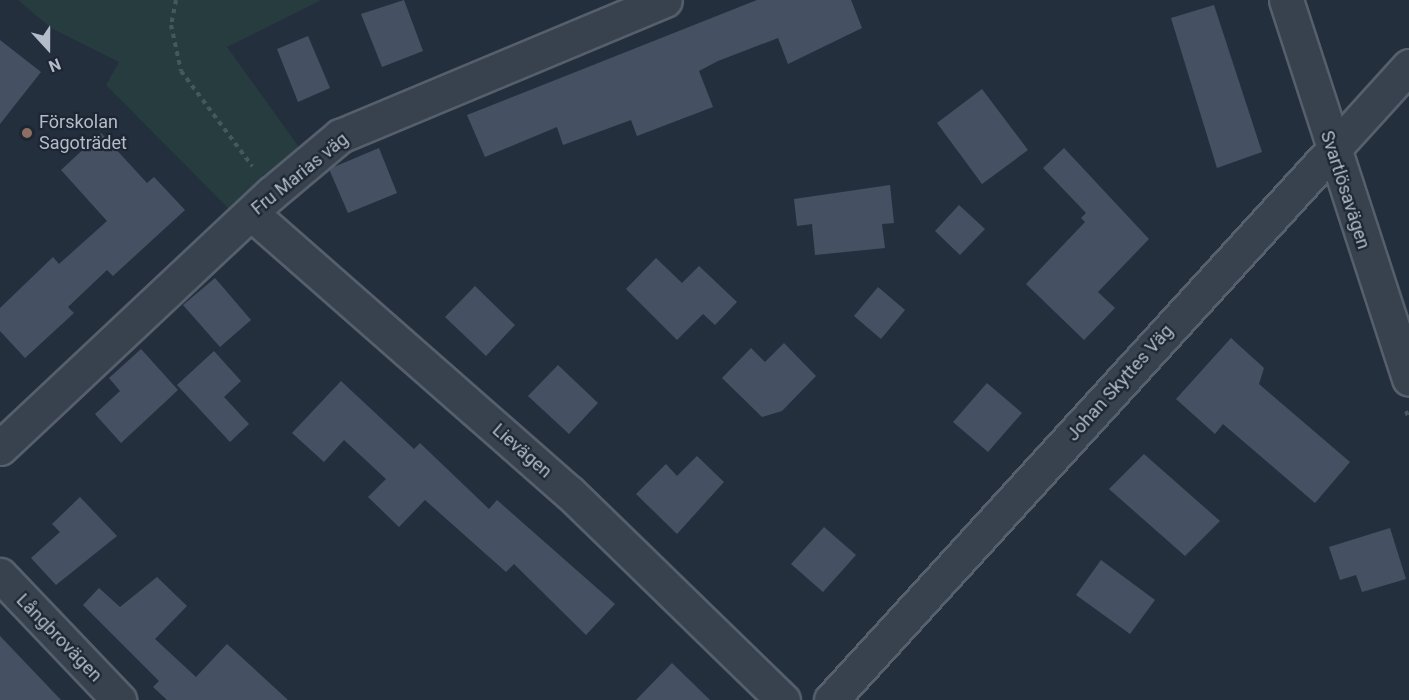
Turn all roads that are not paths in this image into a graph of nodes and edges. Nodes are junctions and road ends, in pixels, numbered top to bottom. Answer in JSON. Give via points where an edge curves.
{"nodes":[{"id":1,"x":665,"y":0,"type":"edge"},
{"id":2,"x":1286,"y":0,"type":"edge"},
{"id":3,"x":1409,"y":66,"type":"edge"},
{"id":4,"x":1331,"y":152,"type":"junction"},
{"id":5,"x":262,"y":203,"type":"junction"},
{"id":6,"x":1409,"y":378,"type":"edge"},
{"id":7,"x":0,"y":448,"type":"edge"},
{"id":8,"x":0,"y":575,"type":"edge"},
{"id":9,"x":119,"y":700,"type":"edge"},
{"id":10,"x":783,"y":700,"type":"edge"},
{"id":11,"x":831,"y":700,"type":"edge"}],
"edges":[{"from":1,"to":5,"type":"street","name":"Fru Marias väg","via":[[340,136]]},
{"from":2,"to":4,"type":"street","name":"Svartlösavägen"},
{"from":3,"to":4,"type":"street","name":"Johan Skyttes Väg"},
{"from":4,"to":6,"type":"street","name":"Svartlösavägen"},
{"from":4,"to":11,"type":"street","name":"Johan Skyttes Väg"},
{"from":5,"to":7,"type":"street","name":"Fru Marias väg"},
{"from":5,"to":10,"type":"street","name":"Lievägen"},
{"from":8,"to":9,"type":"street","name":"Långbrovägen"}]}
